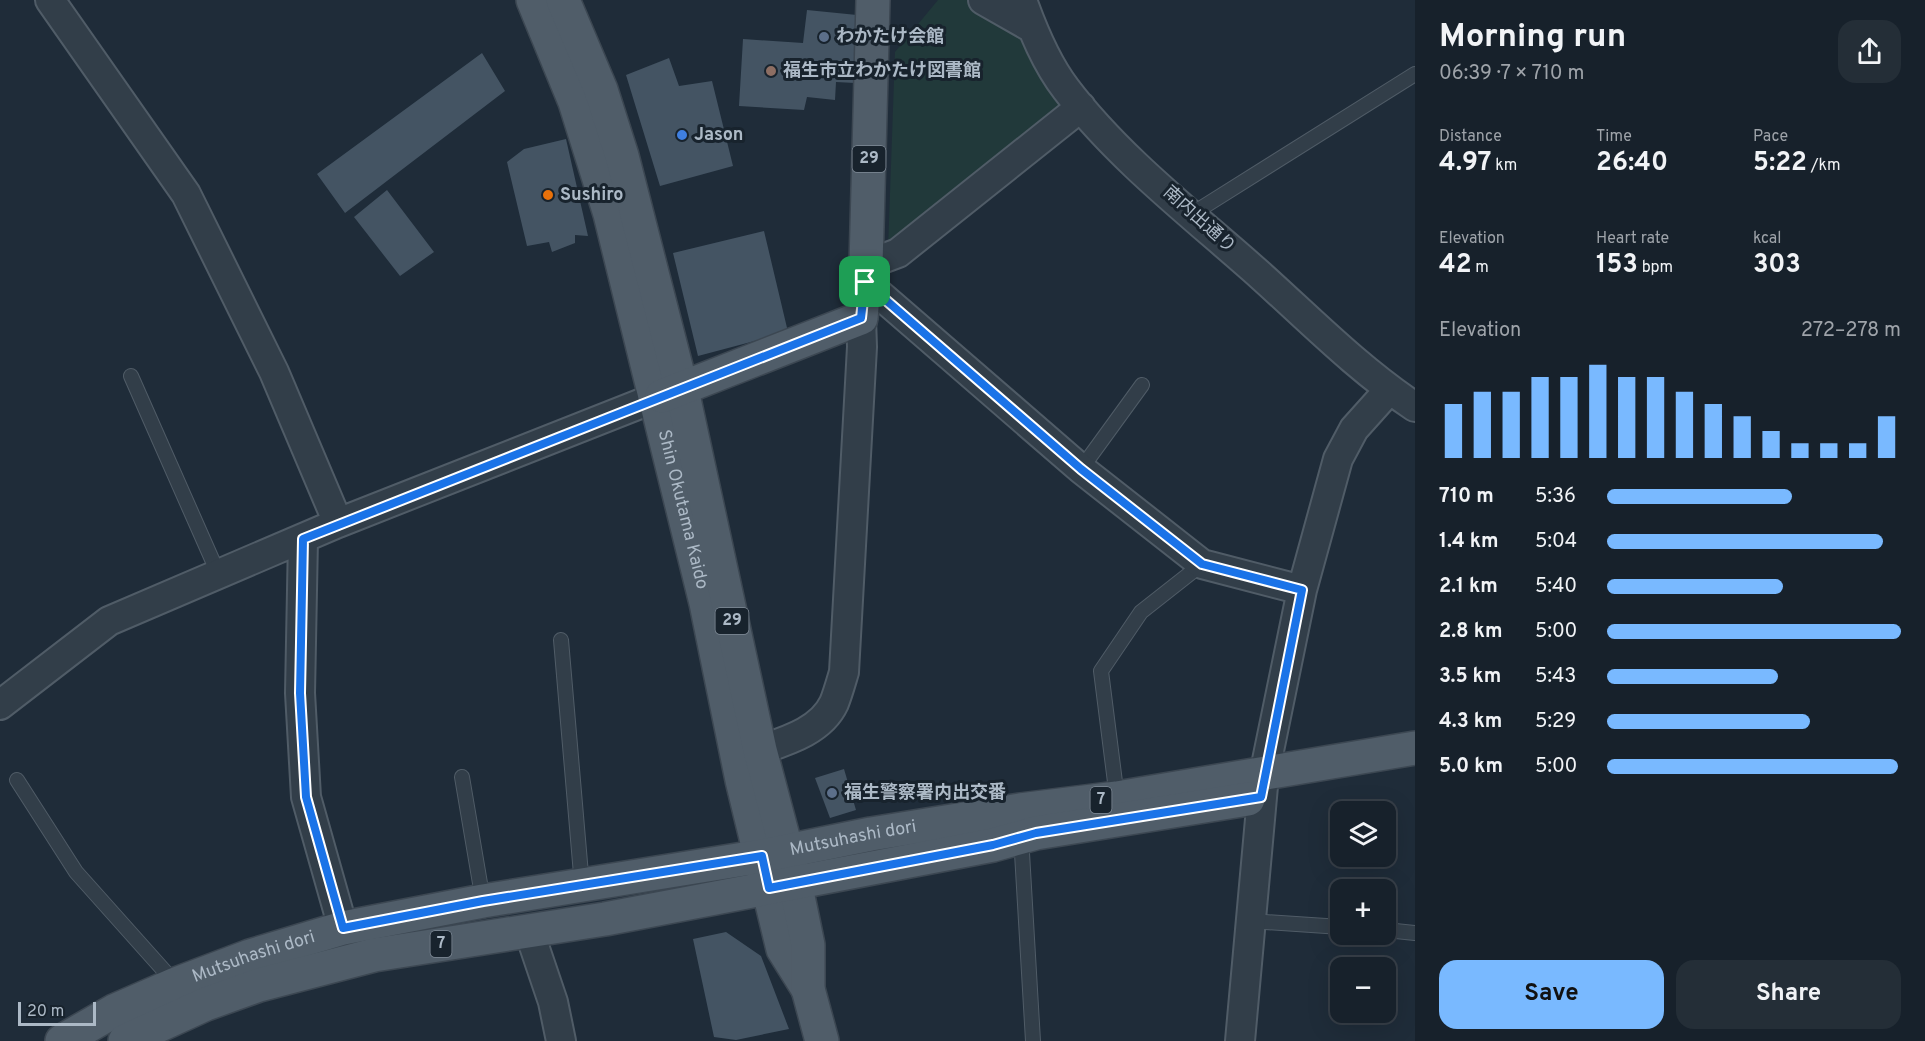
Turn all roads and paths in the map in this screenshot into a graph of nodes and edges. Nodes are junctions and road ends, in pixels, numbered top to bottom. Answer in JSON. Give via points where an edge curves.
{"nodes":[{"id":1,"x":50,"y":0,"type":"edge"},
{"id":2,"x":533,"y":0,"type":"edge"},
{"id":3,"x":564,"y":0,"type":"edge"},
{"id":4,"x":873,"y":0,"type":"edge"},
{"id":5,"x":983,"y":0,"type":"edge"},
{"id":6,"x":1022,"y":0,"type":"edge"},
{"id":7,"x":1032,"y":28,"type":"junction"},
{"id":8,"x":1415,"y":74,"type":"edge"},
{"id":9,"x":1081,"y":107,"type":"junction"},
{"id":10,"x":1192,"y":214,"type":"junction"},
{"id":11,"x":865,"y":274,"type":"junction"},
{"id":12,"x":861,"y":318,"type":"junction"},
{"id":13,"x":131,"y":376,"type":"dead end"},
{"id":14,"x":1142,"y":385,"type":"dead end"},
{"id":15,"x":1389,"y":390,"type":"junction"},
{"id":16,"x":668,"y":394,"type":"junction"},
{"id":17,"x":1415,"y":407,"type":"edge"},
{"id":18,"x":1081,"y":469,"type":"junction"},
{"id":19,"x":338,"y":523,"type":"junction"},
{"id":20,"x":303,"y":539,"type":"junction"},
{"id":21,"x":1202,"y":564,"type":"junction"},
{"id":22,"x":218,"y":573,"type":"junction"},
{"id":23,"x":1302,"y":590,"type":"junction"},
{"id":24,"x":561,"y":640,"type":"dead end"},
{"id":25,"x":0,"y":705,"type":"edge"},
{"id":26,"x":1415,"y":748,"type":"edge"},
{"id":27,"x":760,"y":750,"type":"junction"},
{"id":28,"x":1415,"y":770,"type":"edge"},
{"id":29,"x":462,"y":777,"type":"dead end"},
{"id":30,"x":17,"y":780,"type":"dead end"},
{"id":31,"x":1262,"y":786,"type":"junction"},
{"id":32,"x":1117,"y":798,"type":"junction"},
{"id":33,"x":1021,"y":823,"type":"junction"},
{"id":34,"x":774,"y":853,"type":"junction"},
{"id":35,"x":782,"y":885,"type":"junction"},
{"id":36,"x":582,"y":886,"type":"junction"},
{"id":37,"x":483,"y":901,"type":"junction"},
{"id":38,"x":1251,"y":921,"type":"junction"},
{"id":39,"x":1330,"y":926,"type":"edge"},
{"id":40,"x":343,"y":928,"type":"junction"},
{"id":41,"x":529,"y":931,"type":"junction"},
{"id":42,"x":1396,"y":931,"type":"edge"},
{"id":43,"x":1415,"y":933,"type":"edge"},
{"id":44,"x":176,"y":984,"type":"junction"},
{"id":45,"x":62,"y":1041,"type":"edge"},
{"id":46,"x":124,"y":1041,"type":"edge"},
{"id":47,"x":561,"y":1041,"type":"edge"},
{"id":48,"x":822,"y":1041,"type":"edge"},
{"id":49,"x":1033,"y":1041,"type":"edge"},
{"id":50,"x":1240,"y":1041,"type":"edge"}],
"edges":[{"from":1,"to":19,"type":"street","via":[[186,194],[274,372]]},
{"from":2,"to":16,"type":"main road","name":"Shin Okutama Kaido","number":"29","via":[[555,48],[593,156]]},
{"from":3,"to":16,"type":"main road","name":"Shin Okutama Kaido","number":"29","via":[[601,90],[622,156]]},
{"from":4,"to":11,"type":"main road","number":"29"},
{"from":5,"to":7,"type":"street"},
{"from":6,"to":7,"type":"street","name":"南内出通り"},
{"from":7,"to":9,"type":"street","name":"南内出通り","via":[[1065,88]]},
{"from":8,"to":10,"type":"lane"},
{"from":9,"to":10,"type":"street","name":"南内出通り"},
{"from":9,"to":11,"type":"street","via":[[898,253]]},
{"from":10,"to":15,"type":"street","name":"南内出通り"},
{"from":11,"to":12,"type":"main road","number":"29"},
{"from":11,"to":18,"type":"street"},
{"from":12,"to":16,"type":"main road"},
{"from":12,"to":27,"type":"street","via":[[844,672],[833,705],[819,721],[795,738]]},
{"from":13,"to":22,"type":"lane"},
{"from":14,"to":18,"type":"lane"},
{"from":15,"to":17,"type":"street","name":"南内出通り"},
{"from":15,"to":23,"type":"street","via":[[1354,429],[1338,459]]},
{"from":16,"to":19,"type":"street"},
{"from":16,"to":27,"type":"main road","name":"Shin Okutama Kaido","number":"29"},
{"from":16,"to":34,"type":"main road","name":"Shin Okutama Kaido","number":"29","via":[[742,780]]},
{"from":18,"to":21,"type":"street"},
{"from":19,"to":20,"type":"street"},
{"from":20,"to":22,"type":"street"},
{"from":20,"to":40,"type":"street","via":[[300,693],[306,797]]},
{"from":21,"to":23,"type":"street"},
{"from":21,"to":32,"type":"lane","via":[[1141,612],[1101,671]]},
{"from":22,"to":25,"type":"street","via":[[109,621]]},
{"from":23,"to":31,"type":"street"},
{"from":24,"to":36,"type":"lane"},
{"from":26,"to":31,"type":"main road","name":"Mutsuhashi dori","number":"7"},
{"from":27,"to":34,"type":"main road","name":"Shin Okutama Kaido","number":"29"},
{"from":28,"to":31,"type":"main road","name":"Mutsuhashi dori","number":"7"},
{"from":29,"to":37,"type":"lane"},
{"from":30,"to":44,"type":"lane","via":[[76,872]]},
{"from":31,"to":32,"type":"main road","name":"Mutsuhashi dori","number":"7"},
{"from":31,"to":33,"type":"main road","name":"Mutsuhashi dori","number":"7"},
{"from":31,"to":38,"type":"street"},
{"from":32,"to":33,"type":"main road","name":"Mutsuhashi dori","number":"7"},
{"from":33,"to":34,"type":"main road","name":"Mutsuhashi dori","number":"7"},
{"from":33,"to":35,"type":"main road","name":"Mutsuhashi dori","number":"7","via":[[993,845]]},
{"from":33,"to":49,"type":"lane"},
{"from":34,"to":35,"type":"main road","name":"Shin Okutama Kaido","number":"29"},
{"from":34,"to":36,"type":"main road","name":"Mutsuhashi dori","number":"7"},
{"from":35,"to":41,"type":"main road","name":"Mutsuhashi dori","number":"7"},
{"from":35,"to":48,"type":"main road","name":"Shin Okutama Kaido","number":"29","via":[[808,945],[808,989]]},
{"from":36,"to":37,"type":"main road","name":"Mutsuhashi dori","number":"7"},
{"from":37,"to":40,"type":"main road","name":"Mutsuhashi dori","number":"7"},
{"from":38,"to":39,"type":"lane"},
{"from":38,"to":50,"type":"street"},
{"from":40,"to":44,"type":"main road","name":"Mutsuhashi dori","number":"7","via":[[250,956]]},
{"from":41,"to":46,"type":"main road","name":"Mutsuhashi dori","number":"7","via":[[374,955],[317,968],[206,1004]]},
{"from":41,"to":47,"type":"street","via":[[553,1002]]},
{"from":42,"to":43,"type":"lane"},
{"from":44,"to":45,"type":"main road","name":"Mutsuhashi dori","number":"7","via":[[114,1011]]}]}
